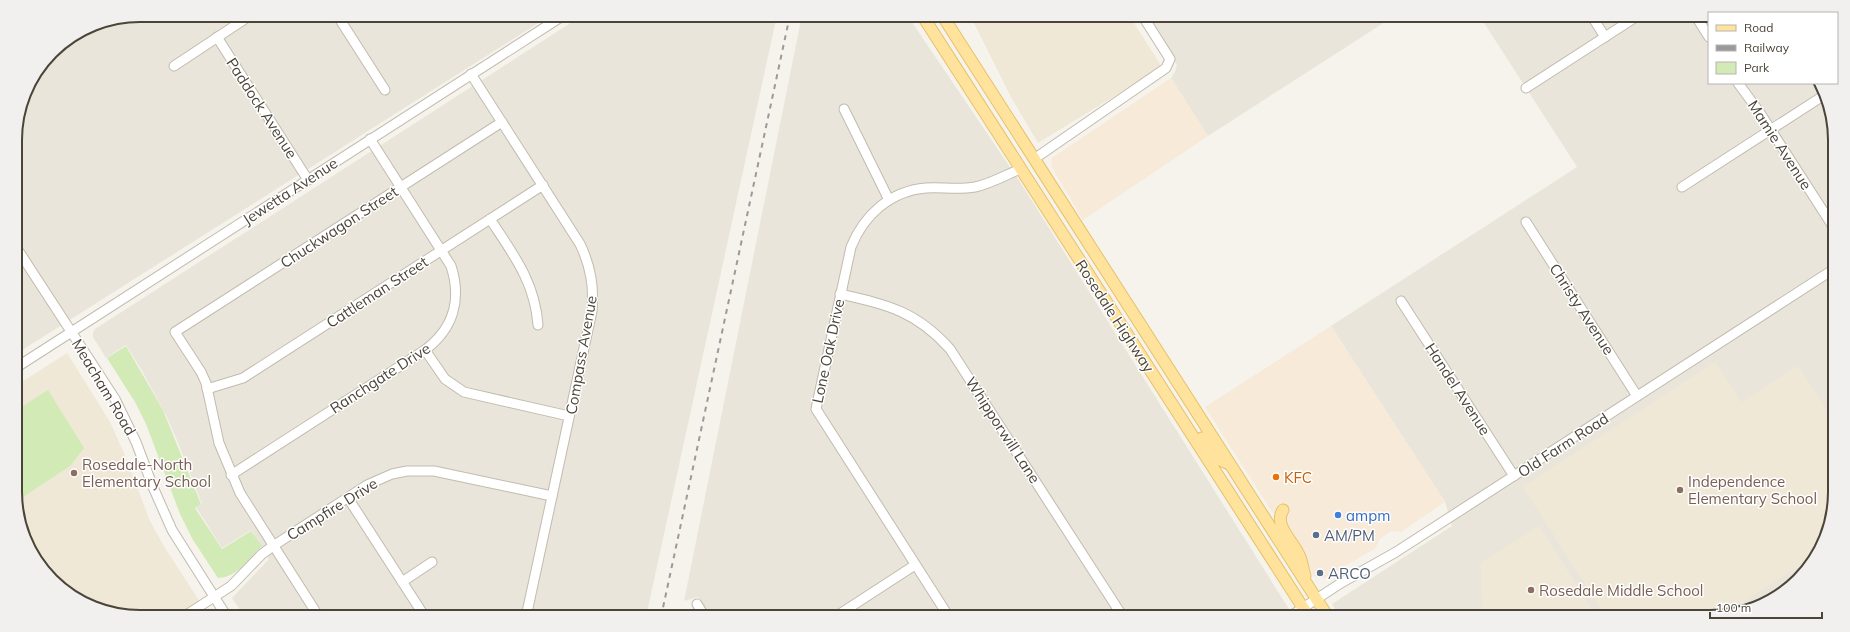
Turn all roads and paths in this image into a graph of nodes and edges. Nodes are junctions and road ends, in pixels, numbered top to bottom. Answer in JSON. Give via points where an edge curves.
{"nodes":[{"id":1,"x":240,"y":22,"type":"edge"},
{"id":2,"x":341,"y":22,"type":"edge"},
{"id":3,"x":553,"y":22,"type":"edge"},
{"id":4,"x":927,"y":22,"type":"edge"},
{"id":5,"x":929,"y":22,"type":"edge"},
{"id":6,"x":946,"y":22,"type":"edge"},
{"id":7,"x":1146,"y":22,"type":"edge"},
{"id":8,"x":1595,"y":22,"type":"edge"},
{"id":9,"x":1628,"y":22,"type":"edge"},
{"id":10,"x":1699,"y":22,"type":"edge"},
{"id":11,"x":1708,"y":36,"type":"edge"},
{"id":12,"x":217,"y":37,"type":"junction"},
{"id":13,"x":1605,"y":37,"type":"junction"},
{"id":14,"x":174,"y":66,"type":"dead end"},
{"id":15,"x":471,"y":74,"type":"junction"},
{"id":16,"x":1739,"y":84,"type":"edge"},
{"id":17,"x":1526,"y":88,"type":"dead end"},
{"id":18,"x":384,"y":90,"type":"dead end"},
{"id":19,"x":1820,"y":98,"type":"edge"},
{"id":20,"x":844,"y":109,"type":"dead end"},
{"id":21,"x":502,"y":122,"type":"junction"},
{"id":22,"x":1771,"y":130,"type":"junction"},
{"id":23,"x":370,"y":139,"type":"junction"},
{"id":24,"x":1034,"y":159,"type":"junction"},
{"id":25,"x":1020,"y":169,"type":"junction"},
{"id":26,"x":308,"y":180,"type":"junction"},
{"id":27,"x":542,"y":185,"type":"junction"},
{"id":28,"x":401,"y":187,"type":"junction"},
{"id":29,"x":1682,"y":187,"type":"dead end"},
{"id":30,"x":889,"y":200,"type":"junction"},
{"id":31,"x":490,"y":219,"type":"junction"},
{"id":32,"x":1828,"y":219,"type":"edge"},
{"id":33,"x":1526,"y":222,"type":"dead end"},
{"id":34,"x":442,"y":250,"type":"junction"},
{"id":35,"x":1096,"y":255,"type":"junction"},
{"id":36,"x":22,"y":256,"type":"edge"},
{"id":37,"x":1828,"y":273,"type":"edge"},
{"id":38,"x":840,"y":294,"type":"junction"},
{"id":39,"x":1401,"y":301,"type":"dead end"},
{"id":40,"x":538,"y":326,"type":"dead end"},
{"id":41,"x":71,"y":332,"type":"junction"},
{"id":42,"x":425,"y":350,"type":"junction"},
{"id":43,"x":22,"y":364,"type":"edge"},
{"id":44,"x":1150,"y":371,"type":"junction"},
{"id":45,"x":207,"y":389,"type":"junction"},
{"id":46,"x":1638,"y":396,"type":"junction"},
{"id":47,"x":569,"y":416,"type":"junction"},
{"id":48,"x":1230,"y":464,"type":"junction"},
{"id":49,"x":231,"y":475,"type":"junction"},
{"id":50,"x":1514,"y":476,"type":"junction"},
{"id":51,"x":552,"y":496,"type":"junction"},
{"id":52,"x":348,"y":498,"type":"junction"},
{"id":53,"x":1283,"y":510,"type":"dead end"},
{"id":54,"x":273,"y":546,"type":"junction"},
{"id":55,"x":432,"y":562,"type":"dead end"},
{"id":56,"x":915,"y":565,"type":"junction"},
{"id":57,"x":402,"y":582,"type":"junction"},
{"id":58,"x":1306,"y":583,"type":"junction"},
{"id":59,"x":214,"y":597,"type":"junction"},
{"id":60,"x":1316,"y":599,"type":"junction"},
{"id":61,"x":697,"y":604,"type":"dead end"},
{"id":62,"x":194,"y":610,"type":"edge"},
{"id":63,"x":222,"y":610,"type":"edge"},
{"id":64,"x":314,"y":610,"type":"edge"},
{"id":65,"x":420,"y":610,"type":"edge"},
{"id":66,"x":528,"y":610,"type":"edge"},
{"id":67,"x":701,"y":610,"type":"edge"},
{"id":68,"x":846,"y":610,"type":"edge"},
{"id":69,"x":944,"y":610,"type":"edge"},
{"id":70,"x":1118,"y":610,"type":"edge"},
{"id":71,"x":1305,"y":610,"type":"edge"},
{"id":72,"x":1308,"y":610,"type":"edge"},
{"id":73,"x":1323,"y":610,"type":"edge"}],
"edges":[{"from":1,"to":12,"type":"street"},
{"from":2,"to":18,"type":"street"},
{"from":3,"to":15,"type":"street","name":"Jewetta Avenue"},
{"from":4,"to":25,"type":"main road","name":"Rosedale Highway"},
{"from":5,"to":24,"type":"main road","via":[[946,40],[1019,153],[1026,159]]},
{"from":6,"to":24,"type":"main road","name":"Rosedale Highway"},
{"from":7,"to":24,"type":"street","via":[[1170,59],[1166,68]]},
{"from":8,"to":13,"type":"street"},
{"from":9,"to":13,"type":"street"},
{"from":10,"to":11,"type":"street"},
{"from":12,"to":14,"type":"street"},
{"from":12,"to":26,"type":"street","name":"Paddock Avenue"},
{"from":13,"to":17,"type":"street"},
{"from":15,"to":21,"type":"street","name":"Compass Avenue"},
{"from":15,"to":23,"type":"street","name":"Jewetta Avenue"},
{"from":16,"to":22,"type":"street","name":"Mamie Avenue"},
{"from":19,"to":22,"type":"street"},
{"from":20,"to":30,"type":"street"},
{"from":21,"to":27,"type":"street","name":"Compass Avenue"},
{"from":21,"to":28,"type":"street","name":"Chuckwagon Street"},
{"from":22,"to":29,"type":"street"},
{"from":22,"to":32,"type":"street","name":"Mamie Avenue"},
{"from":23,"to":26,"type":"street","name":"Jewetta Avenue"},
{"from":23,"to":28,"type":"street","name":"Ranchgate Drive"},
{"from":24,"to":35,"type":"main road","name":"Rosedale Highway"},
{"from":25,"to":30,"type":"street","name":"Lone Oak Drive","via":[[975,186],[915,190]]},
{"from":25,"to":35,"type":"main road","via":[[1032,170],[1036,174],[1079,240]]},
{"from":25,"to":44,"type":"main road","name":"Rosedale Highway"},
{"from":26,"to":41,"type":"street","name":"Jewetta Avenue"},
{"from":27,"to":31,"type":"street","name":"Cattleman Street"},
{"from":27,"to":47,"type":"street","name":"Compass Avenue","via":[[580,244],[591,271],[593,284],[592,311]]},
{"from":28,"to":34,"type":"street","name":"Ranchgate Drive"},
{"from":28,"to":45,"type":"street","name":"Chuckwagon Street","via":[[175,332],[201,372]]},
{"from":30,"to":38,"type":"street","name":"Lone Oak Drive","via":[[870,214],[855,236]]},
{"from":31,"to":34,"type":"street","name":"Cattleman Street"},
{"from":31,"to":40,"type":"street","via":[[530,284]]},
{"from":33,"to":46,"type":"street","name":"Christy Avenue"},
{"from":34,"to":42,"type":"street","name":"Ranchgate Drive","via":[[451,266],[456,302],[451,319],[442,334]]},
{"from":34,"to":45,"type":"street","name":"Cattleman Street","via":[[243,378]]},
{"from":35,"to":48,"type":"main road","name":"Rosedale Highway"},
{"from":36,"to":41,"type":"street","name":"Meacham Road"},
{"from":37,"to":46,"type":"street","name":"Old Farm Road"},
{"from":38,"to":56,"type":"street","name":"Lone Oak Drive","via":[[816,409]]},
{"from":38,"to":70,"type":"street","name":"Whipporwill Lane","via":[[880,303],[909,315],[934,333],[950,349]]},
{"from":39,"to":50,"type":"street","name":"Handel Avenue"},
{"from":41,"to":43,"type":"street","name":"Jewetta Avenue"},
{"from":41,"to":59,"type":"street","name":"Meacham Road","via":[[126,420],[162,509]]},
{"from":42,"to":47,"type":"street","via":[[446,379],[464,392]]},
{"from":42,"to":49,"type":"street","name":"Ranchgate Drive"},
{"from":44,"to":48,"type":"main road","via":[[1169,388],[1218,459]]},
{"from":44,"to":71,"type":"main road","name":"Rosedale Highway"},
{"from":45,"to":49,"type":"street","via":[[219,443]]},
{"from":46,"to":50,"type":"street","name":"Old Farm Road"},
{"from":47,"to":51,"type":"street","name":"Compass Avenue"},
{"from":48,"to":58,"type":"main road","name":"Rosedale Highway"},
{"from":49,"to":54,"type":"street"},
{"from":50,"to":60,"type":"street","name":"Old Farm Road","via":[[1396,552]]},
{"from":51,"to":52,"type":"street","name":"Campfire Drive","via":[[420,470],[379,479]]},
{"from":51,"to":66,"type":"street","name":"Compass Avenue"},
{"from":52,"to":54,"type":"street","name":"Campfire Drive"},
{"from":52,"to":57,"type":"street"},
{"from":53,"to":58,"type":"main road","via":[[1279,516],[1280,523],[1300,556]]},
{"from":54,"to":59,"type":"street","name":"Campfire Drive","via":[[235,582]]},
{"from":54,"to":64,"type":"street"},
{"from":55,"to":57,"type":"street"},
{"from":56,"to":68,"type":"street"},
{"from":56,"to":69,"type":"street","name":"Lone Oak Drive"},
{"from":57,"to":65,"type":"street"},
{"from":58,"to":60,"type":"main road","name":"Rosedale Highway"},
{"from":59,"to":62,"type":"street","name":"Campfire Drive"},
{"from":59,"to":63,"type":"street","name":"Meacham Road"},
{"from":60,"to":72,"type":"street","name":"Old Farm Road"},
{"from":60,"to":73,"type":"main road","name":"Rosedale Highway"},
{"from":61,"to":67,"type":"street"}]}
